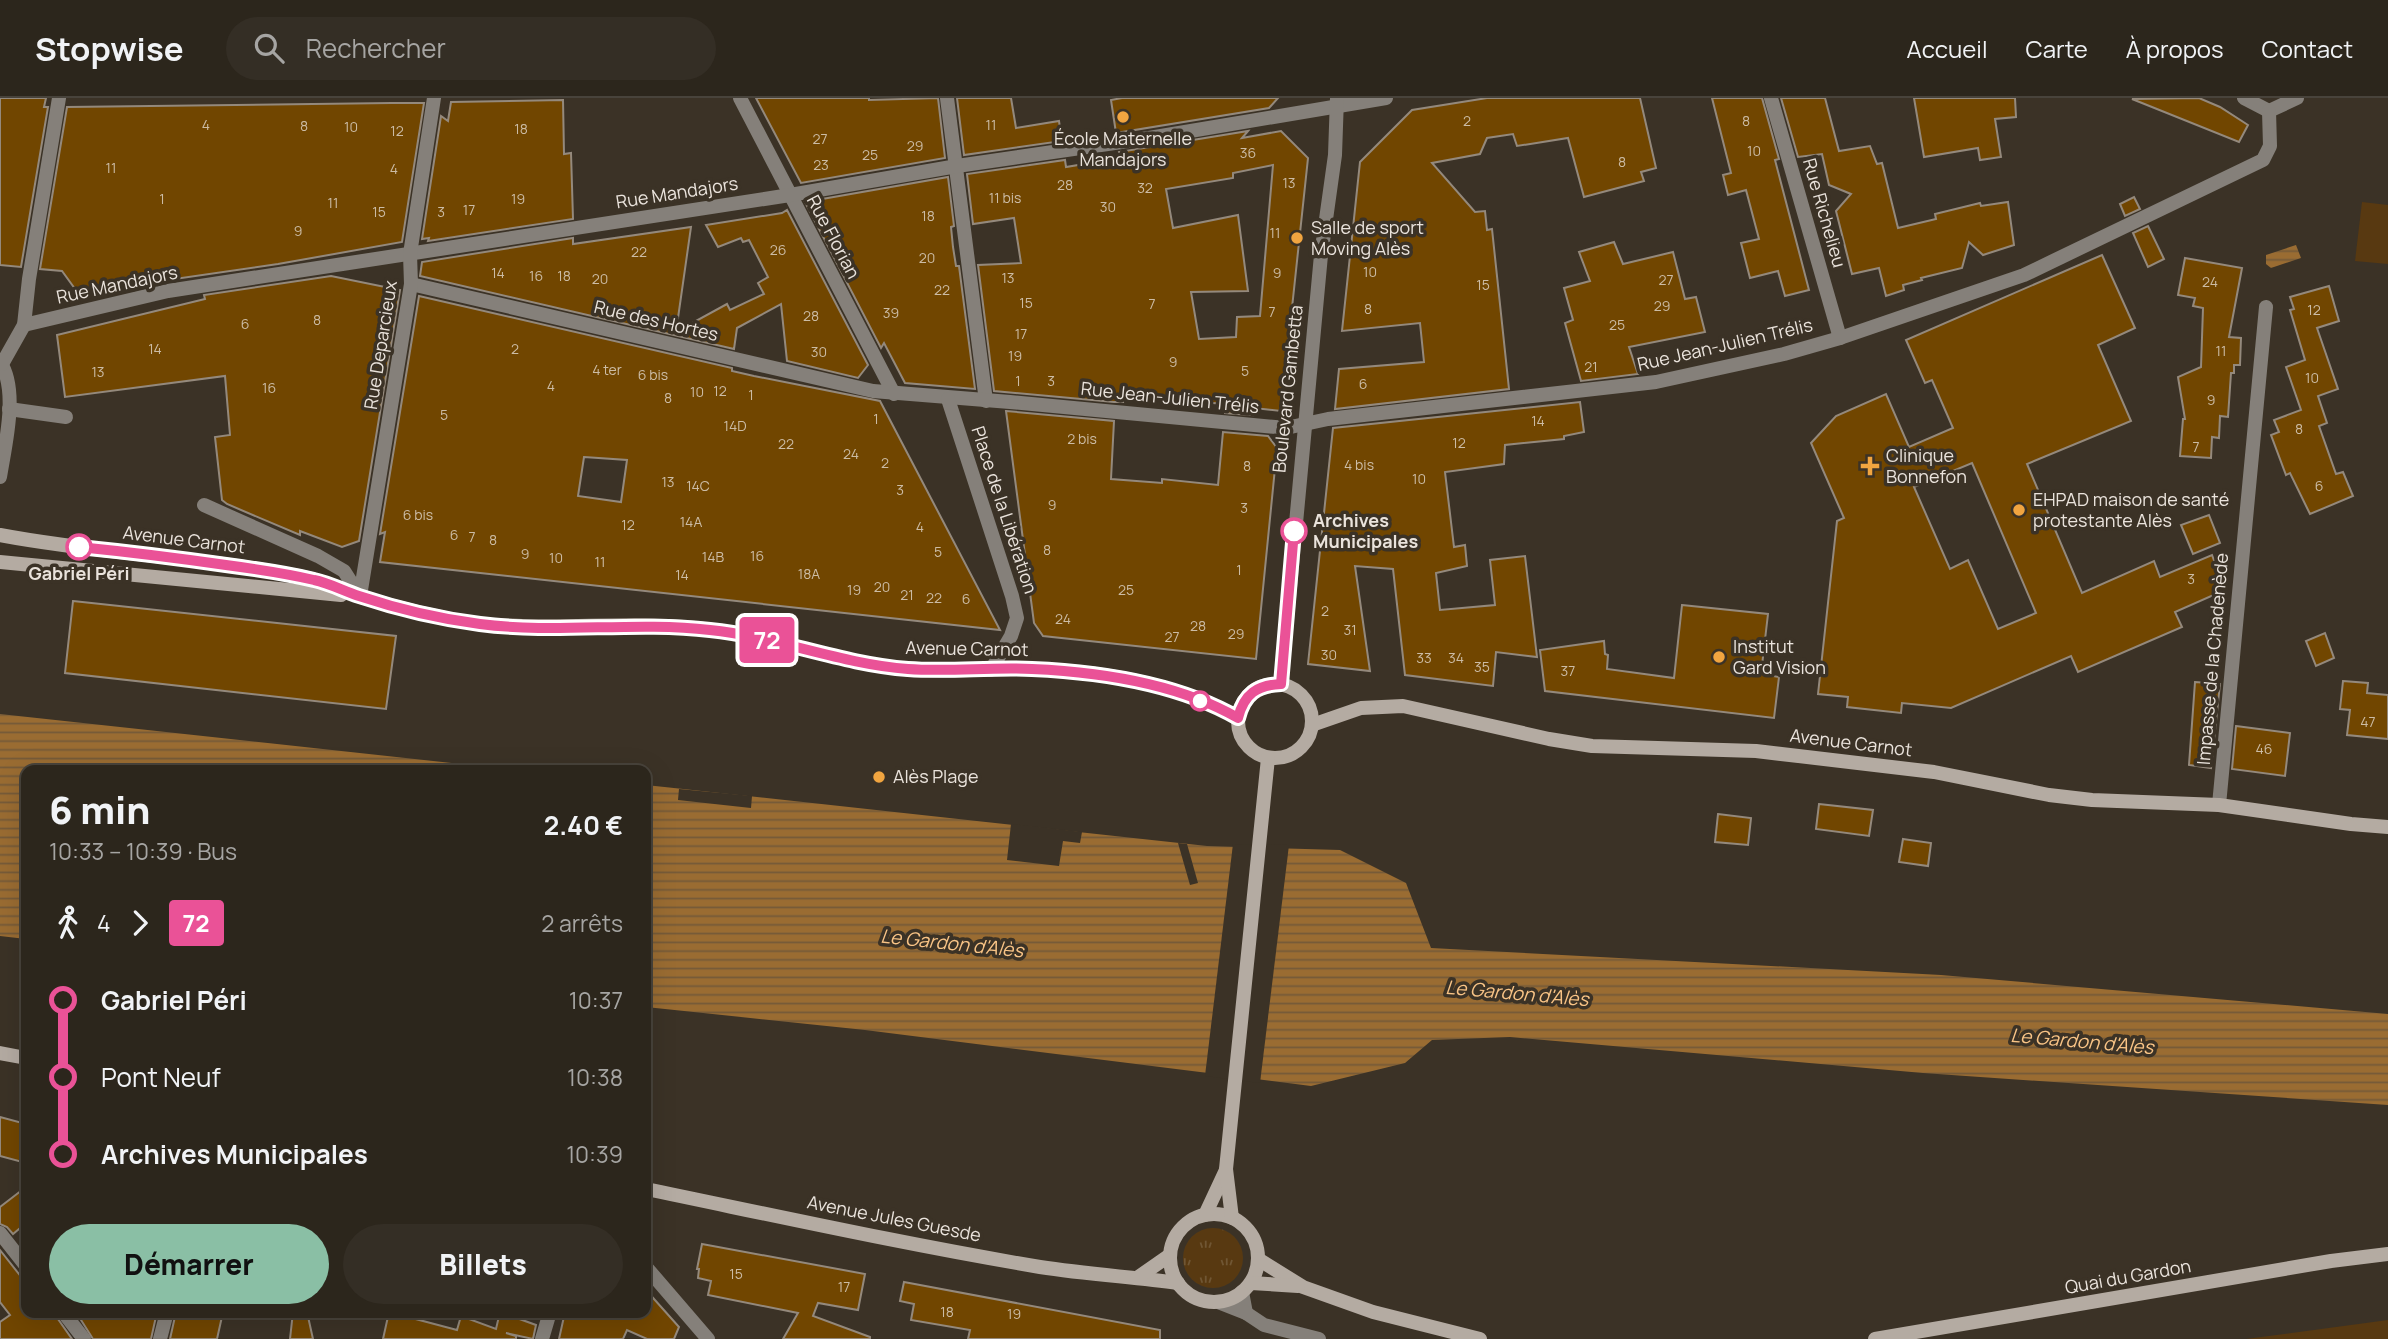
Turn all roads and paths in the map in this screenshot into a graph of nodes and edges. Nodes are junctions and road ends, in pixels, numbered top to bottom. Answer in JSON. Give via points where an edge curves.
{"nodes":[{"id":1,"x":59,"y":98,"type":"edge"},
{"id":2,"x":434,"y":98,"type":"edge"},
{"id":3,"x":740,"y":98,"type":"edge"},
{"id":4,"x":947,"y":98,"type":"edge"},
{"id":5,"x":1386,"y":98,"type":"edge"},
{"id":6,"x":1771,"y":98,"type":"edge"},
{"id":7,"x":2244,"y":98,"type":"edge"},
{"id":8,"x":2297,"y":98,"type":"edge"},
{"id":9,"x":1337,"y":102,"type":"edge"},
{"id":10,"x":2269,"y":111,"type":"junction"},
{"id":11,"x":957,"y":166,"type":"junction"},
{"id":12,"x":790,"y":195,"type":"junction"},
{"id":13,"x":410,"y":254,"type":"junction"},
{"id":14,"x":411,"y":284,"type":"junction"},
{"id":15,"x":2266,"y":307,"type":"dead end"},
{"id":16,"x":24,"y":325,"type":"junction"},
{"id":17,"x":1840,"y":338,"type":"junction"},
{"id":18,"x":1,"y":363,"type":"edge"},
{"id":19,"x":894,"y":394,"type":"junction"},
{"id":20,"x":948,"y":398,"type":"junction"},
{"id":21,"x":986,"y":401,"type":"junction"},
{"id":22,"x":9,"y":409,"type":"junction"},
{"id":23,"x":66,"y":417,"type":"dead end"},
{"id":24,"x":1305,"y":425,"type":"junction"},
{"id":25,"x":0,"y":477,"type":"edge"},
{"id":26,"x":204,"y":505,"type":"dead end"},
{"id":27,"x":0,"y":537,"type":"edge"},
{"id":28,"x":0,"y":562,"type":"edge"},
{"id":29,"x":360,"y":596,"type":"junction"},
{"id":30,"x":991,"y":670,"type":"junction"},
{"id":31,"x":1281,"y":684,"type":"junction"},
{"id":32,"x":1238,"y":718,"type":"junction"},
{"id":33,"x":1312,"y":725,"type":"junction"},
{"id":34,"x":1268,"y":758,"type":"junction"},
{"id":35,"x":2219,"y":806,"type":"junction"},
{"id":36,"x":2388,"y":827,"type":"edge"},
{"id":37,"x":0,"y":1053,"type":"edge"},
{"id":38,"x":21,"y":1057,"type":"edge"},
{"id":39,"x":1226,"y":1169,"type":"junction"},
{"id":40,"x":651,"y":1190,"type":"edge"},
{"id":41,"x":1205,"y":1215,"type":"junction"},
{"id":42,"x":1232,"y":1218,"type":"junction"},
{"id":43,"x":0,"y":1233,"type":"edge"},
{"id":44,"x":2388,"y":1254,"type":"edge"},
{"id":45,"x":1170,"y":1255,"type":"junction"},
{"id":46,"x":1258,"y":1259,"type":"junction"},
{"id":47,"x":21,"y":1260,"type":"edge"},
{"id":48,"x":651,"y":1273,"type":"edge"},
{"id":49,"x":1137,"y":1278,"type":"junction"},
{"id":50,"x":1178,"y":1283,"type":"junction"},
{"id":51,"x":1246,"y":1287,"type":"junction"},
{"id":52,"x":1303,"y":1287,"type":"junction"},
{"id":53,"x":1218,"y":1302,"type":"junction"},
{"id":54,"x":1246,"y":1313,"type":"junction"},
{"id":55,"x":68,"y":1318,"type":"edge"},
{"id":56,"x":165,"y":1318,"type":"edge"},
{"id":57,"x":548,"y":1318,"type":"edge"},
{"id":58,"x":84,"y":1339,"type":"edge"},
{"id":59,"x":160,"y":1339,"type":"edge"},
{"id":60,"x":542,"y":1339,"type":"edge"},
{"id":61,"x":708,"y":1339,"type":"edge"},
{"id":62,"x":1319,"y":1339,"type":"edge"},
{"id":63,"x":1480,"y":1339,"type":"edge"},
{"id":64,"x":1875,"y":1339,"type":"edge"}],
"edges":[{"from":1,"to":16,"type":"street"},
{"from":2,"to":13,"type":"street","name":"Rue Deparcieux"},
{"from":3,"to":12,"type":"street","name":"Rue Florian"},
{"from":4,"to":11,"type":"street"},
{"from":5,"to":9,"type":"street","name":"Rue Mandajors"},
{"from":6,"to":17,"type":"street","name":"Rue Richelieu"},
{"from":7,"to":10,"type":"street"},
{"from":8,"to":10,"type":"street"},
{"from":9,"to":11,"type":"street","name":"Rue Mandajors"},
{"from":9,"to":24,"type":"street","name":"Boulevard Gambetta"},
{"from":10,"to":17,"type":"street","name":"Rue Jean-Julien Trélis","via":[[2270,146],[2263,160],[2024,275]]},
{"from":11,"to":12,"type":"street","name":"Rue Mandajors"},
{"from":11,"to":21,"type":"street"},
{"from":12,"to":13,"type":"street","name":"Rue Mandajors"},
{"from":12,"to":19,"type":"street","name":"Rue Florian"},
{"from":13,"to":14,"type":"street","name":"Rue Deparcieux"},
{"from":13,"to":16,"type":"street","name":"Rue Mandajors","via":[[169,291]]},
{"from":14,"to":19,"type":"street","name":"Rue des Hortes"},
{"from":14,"to":29,"type":"street","name":"Rue Deparcieux"},
{"from":15,"to":35,"type":"street","name":"Impasse de la Chadenède"},
{"from":16,"to":18,"type":"street"},
{"from":17,"to":24,"type":"street","name":"Rue Jean-Julien Trélis","via":[[1656,382]]},
{"from":18,"to":22,"type":"street"},
{"from":19,"to":20,"type":"street","name":"Rue des Hortes"},
{"from":20,"to":21,"type":"street","name":"Rue Jean-Julien Trélis"},
{"from":20,"to":30,"type":"street","name":"Place de la Libération","via":[[1017,618]]},
{"from":21,"to":24,"type":"street","name":"Rue Jean-Julien Trélis","via":[[1286,428]]},
{"from":22,"to":23,"type":"street"},
{"from":22,"to":25,"type":"street"},
{"from":24,"to":31,"type":"street","name":"Boulevard Gambetta"},
{"from":26,"to":29,"type":"street","via":[[344,571]]},
{"from":27,"to":29,"type":"main road","name":"Avenue Carnot","via":[[269,571],[316,580]]},
{"from":28,"to":29,"type":"main road","name":"Avenue Carnot"},
{"from":29,"to":30,"type":"main road","name":"Avenue Carnot","via":[[480,624],[712,630],[904,669]]},
{"from":30,"to":32,"type":"main road","name":"Avenue Carnot","via":[[1031,669],[1115,678],[1167,689]]},
{"from":31,"to":32,"type":"main road","via":[[1257,688],[1241,706]]},
{"from":31,"to":33,"type":"main road","via":[[1308,703]]},
{"from":32,"to":34,"type":"main road","via":[[1242,739]]},
{"from":33,"to":34,"type":"main road","via":[[1302,747],[1280,758]]},
{"from":33,"to":35,"type":"main road","name":"Avenue Carnot","via":[[1361,708],[1403,706],[1592,746],[1756,751],[1934,772],[2049,795]]},
{"from":34,"to":39,"type":"main road"},
{"from":35,"to":36,"type":"main road","name":"Avenue Carnot"},
{"from":37,"to":38,"type":"main road"},
{"from":39,"to":41,"type":"main road"},
{"from":39,"to":42,"type":"main road"},
{"from":40,"to":49,"type":"main road","name":"Avenue Jules Guesde","via":[[924,1246],[1106,1277]]},
{"from":41,"to":42,"type":"main road"},
{"from":41,"to":45,"type":"main road","via":[[1180,1229]]},
{"from":42,"to":46,"type":"main road","via":[[1251,1234]]},
{"from":43,"to":47,"type":"street"},
{"from":44,"to":64,"type":"main road","name":"Quai du Gardon"},
{"from":45,"to":49,"type":"main road"},
{"from":45,"to":50,"type":"main road"},
{"from":46,"to":51,"type":"main road"},
{"from":46,"to":52,"type":"main road"},
{"from":48,"to":61,"type":"street"},
{"from":49,"to":50,"type":"main road","name":"Avenue Jules Guesde"},
{"from":50,"to":53,"type":"main road","via":[[1202,1301]]},
{"from":51,"to":52,"type":"main road"},
{"from":51,"to":53,"type":"main road"},
{"from":51,"to":54,"type":"street"},
{"from":52,"to":63,"type":"main road","via":[[1373,1312]]},
{"from":53,"to":54,"type":"street"},
{"from":54,"to":62,"type":"street","via":[[1264,1325]]},
{"from":55,"to":58,"type":"street"},
{"from":56,"to":59,"type":"street"},
{"from":57,"to":60,"type":"street"}]}
